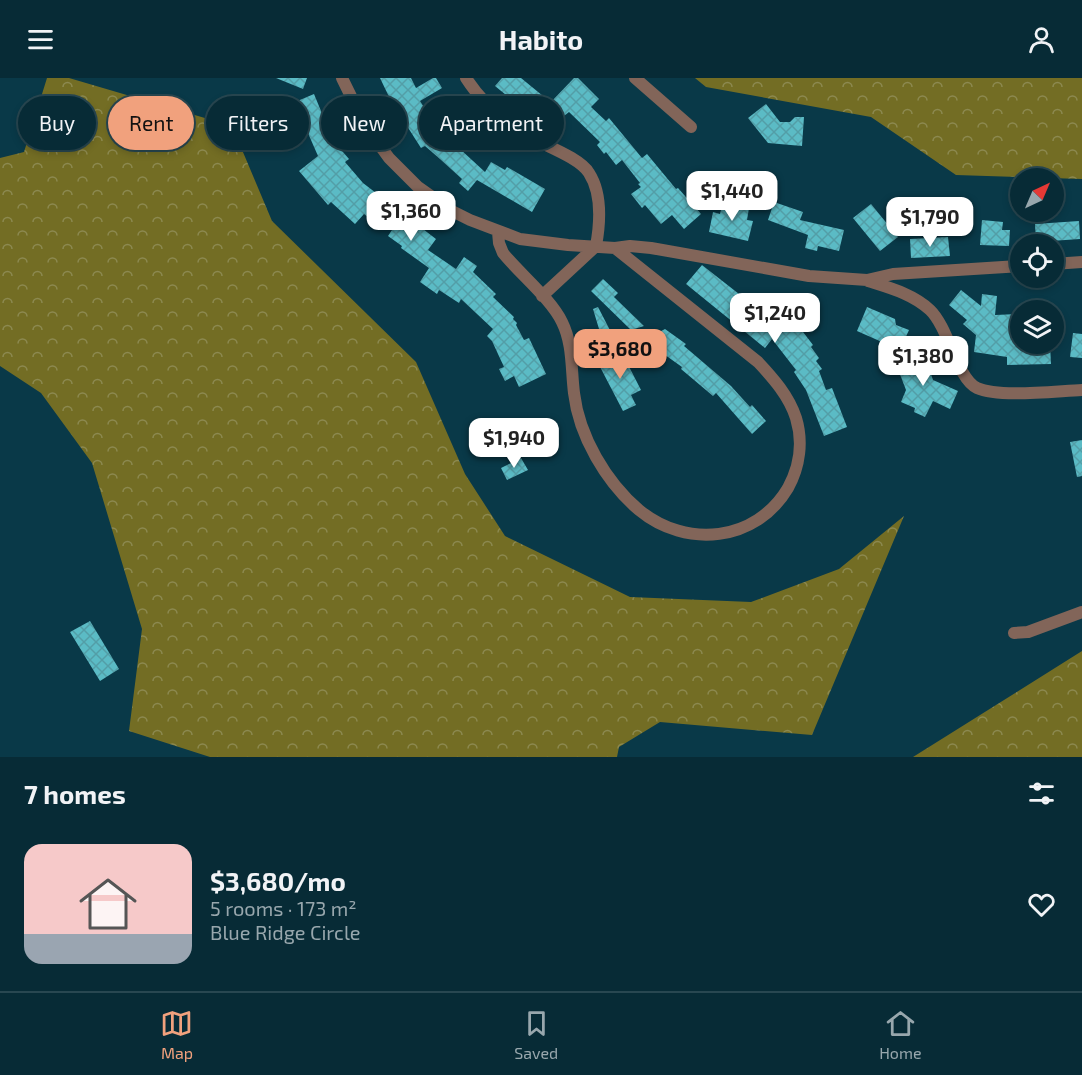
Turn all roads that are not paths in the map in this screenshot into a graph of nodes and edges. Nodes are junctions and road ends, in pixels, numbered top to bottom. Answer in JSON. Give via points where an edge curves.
{"nodes":[{"id":1,"x":342,"y":78,"type":"edge"},
{"id":2,"x":466,"y":78,"type":"edge"},
{"id":3,"x":635,"y":78,"type":"edge"},
{"id":4,"x":691,"y":127,"type":"dead end"},
{"id":5,"x":498,"y":232,"type":"junction"},
{"id":6,"x":597,"y":246,"type":"junction"},
{"id":7,"x":615,"y":248,"type":"junction"},
{"id":8,"x":1082,"y":262,"type":"edge"},
{"id":9,"x":1064,"y":263,"type":"edge"},
{"id":10,"x":1010,"y":267,"type":"edge"},
{"id":11,"x":867,"y":280,"type":"junction"},
{"id":12,"x":542,"y":297,"type":"junction"},
{"id":13,"x":1082,"y":390,"type":"edge"},
{"id":14,"x":1082,"y":612,"type":"edge"},
{"id":15,"x":1014,"y":633,"type":"dead end"}],
"edges":[{"from":1,"to":5,"type":"street","via":[[365,125],[398,168],[452,211]]},
{"from":2,"to":6,"type":"street","via":[[483,102],[507,123],[579,163],[590,174],[598,204]]},
{"from":3,"to":4,"type":"street"},
{"from":5,"to":6,"type":"street","via":[[529,241]]},
{"from":5,"to":12,"type":"street","via":[[503,253]]},
{"from":6,"to":7,"type":"street"},
{"from":6,"to":12,"type":"street"},
{"from":7,"to":11,"type":"street","via":[[651,248],[809,276]]},
{"from":7,"to":12,"type":"street","via":[[758,362],[790,403],[799,430],[798,466],[781,499],[756,522],[722,534],[686,533],[655,521],[626,498],[602,466],[584,431],[575,405],[566,332],[559,316]]},
{"from":8,"to":9,"type":"street"},
{"from":10,"to":11,"type":"street","via":[[894,274]]},
{"from":11,"to":13,"type":"street","via":[[908,295],[931,310],[967,378],[978,388],[1016,393]]},
{"from":14,"to":15,"type":"street","via":[[1028,632]]}]}
